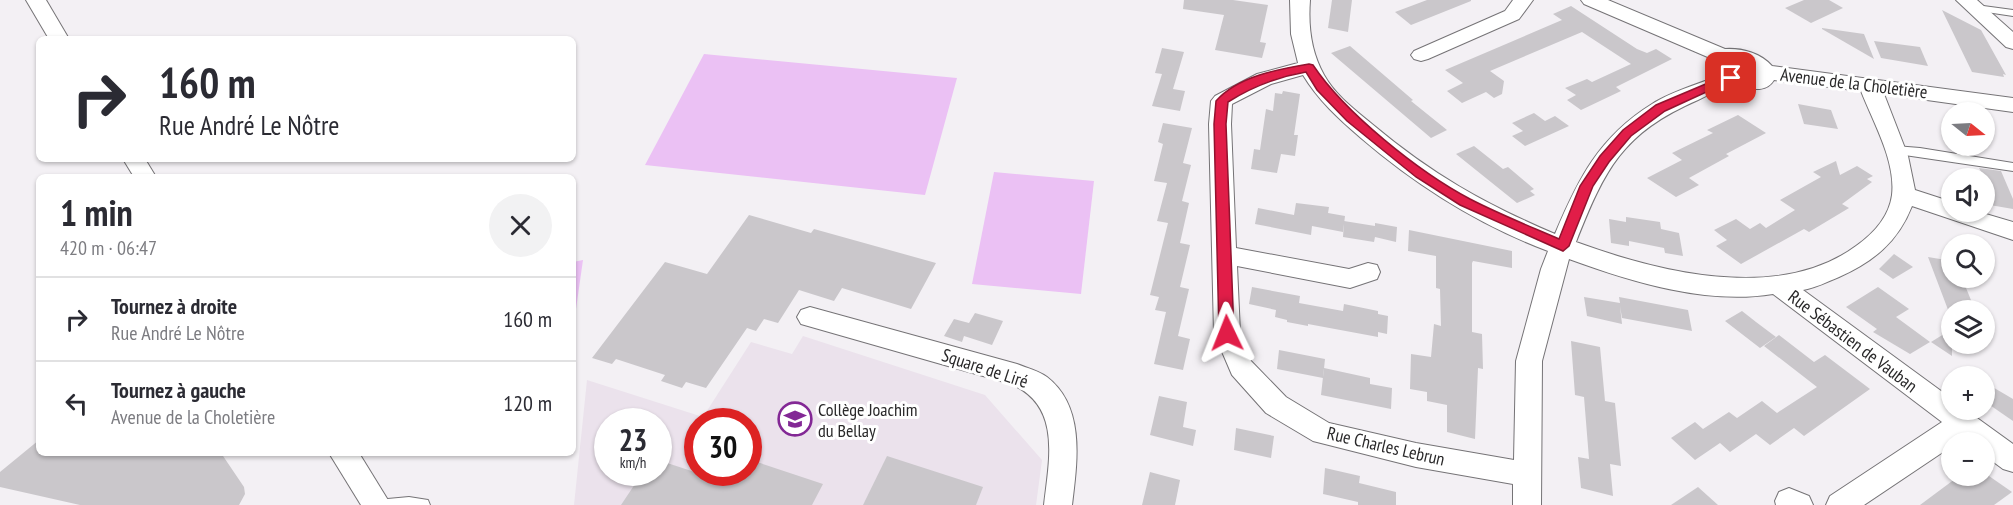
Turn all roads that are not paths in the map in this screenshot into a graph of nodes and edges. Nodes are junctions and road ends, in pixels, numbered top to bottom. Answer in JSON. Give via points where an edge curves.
{"nodes":[{"id":1,"x":36,"y":0,"type":"edge"},
{"id":2,"x":1300,"y":0,"type":"edge"},
{"id":3,"x":1522,"y":0,"type":"edge"},
{"id":4,"x":1591,"y":0,"type":"edge"},
{"id":5,"x":1971,"y":4,"type":"edge"},
{"id":6,"x":2013,"y":13,"type":"edge"},
{"id":7,"x":57,"y":36,"type":"edge"},
{"id":8,"x":2013,"y":43,"type":"edge"},
{"id":9,"x":1421,"y":55,"type":"dead end"},
{"id":10,"x":1309,"y":67,"type":"junction"},
{"id":11,"x":1726,"y":67,"type":"junction"},
{"id":12,"x":1869,"y":84,"type":"junction"},
{"id":13,"x":2013,"y":105,"type":"edge"},
{"id":14,"x":1894,"y":150,"type":"junction"},
{"id":15,"x":2013,"y":167,"type":"edge"},
{"id":16,"x":1904,"y":195,"type":"junction"},
{"id":17,"x":1941,"y":207,"type":"edge"},
{"id":18,"x":1986,"y":222,"type":"edge"},
{"id":19,"x":2013,"y":231,"type":"edge"},
{"id":20,"x":1563,"y":246,"type":"junction"},
{"id":21,"x":1224,"y":255,"type":"junction"},
{"id":22,"x":1368,"y":272,"type":"dead end"},
{"id":23,"x":1780,"y":286,"type":"junction"},
{"id":24,"x":810,"y":316,"type":"dead end"},
{"id":25,"x":1963,"y":423,"type":"junction"},
{"id":26,"x":345,"y":456,"type":"edge"},
{"id":27,"x":2013,"y":460,"type":"edge"},
{"id":28,"x":1525,"y":474,"type":"junction"},
{"id":29,"x":376,"y":505,"type":"edge"},
{"id":30,"x":382,"y":505,"type":"edge"},
{"id":31,"x":423,"y":505,"type":"edge"},
{"id":32,"x":1058,"y":505,"type":"edge"},
{"id":33,"x":1527,"y":505,"type":"edge"},
{"id":34,"x":1840,"y":505,"type":"edge"}],
"edges":[{"from":1,"to":7,"type":"street"},
{"from":2,"to":10,"type":"street","via":[[1301,40]]},
{"from":3,"to":9,"type":"street","via":[[1512,15]]},
{"from":4,"to":11,"type":"street","via":[[1698,44]]},
{"from":5,"to":6,"type":"lane"},
{"from":5,"to":8,"type":"street"},
{"from":10,"to":20,"type":"street","via":[[1321,87],[1351,118],[1420,174],[1464,202]]},
{"from":10,"to":21,"type":"street","name":"Rue Charles Lebrun","via":[[1277,73],[1222,101]]},
{"from":11,"to":12,"type":"street","name":"Avenue de la Choletière","via":[[1746,83],[1764,80],[1766,72]]},
{"from":11,"to":20,"type":"street","via":[[1627,133],[1587,186]]},
{"from":12,"to":13,"type":"street","name":"Avenue de la Choletière"},
{"from":12,"to":14,"type":"street"},
{"from":14,"to":15,"type":"lane"},
{"from":14,"to":16,"type":"street"},
{"from":16,"to":17,"type":"street"},
{"from":16,"to":23,"type":"street","via":[[1890,228],[1867,253],[1837,270]]},
{"from":18,"to":19,"type":"street"},
{"from":20,"to":23,"type":"street","via":[[1596,261],[1693,284]]},
{"from":20,"to":28,"type":"street","via":[[1553,269],[1529,361]]},
{"from":21,"to":22,"type":"street","via":[[1350,279]]},
{"from":21,"to":28,"type":"street","name":"Rue Charles Lebrun","via":[[1227,333],[1241,367],[1276,405],[1323,433],[1416,455]]},
{"from":23,"to":25,"type":"street","name":"Rue Sébastien de Vauban"},
{"from":24,"to":32,"type":"street","name":"Square de Liré","via":[[1017,375],[1038,386],[1055,404],[1062,427]]},
{"from":25,"to":27,"type":"street","name":"Rue Sébastien de Vauban"},
{"from":25,"to":34,"type":"street"},
{"from":26,"to":29,"type":"street"},
{"from":28,"to":33,"type":"street"},
{"from":30,"to":31,"type":"lane"}]}
